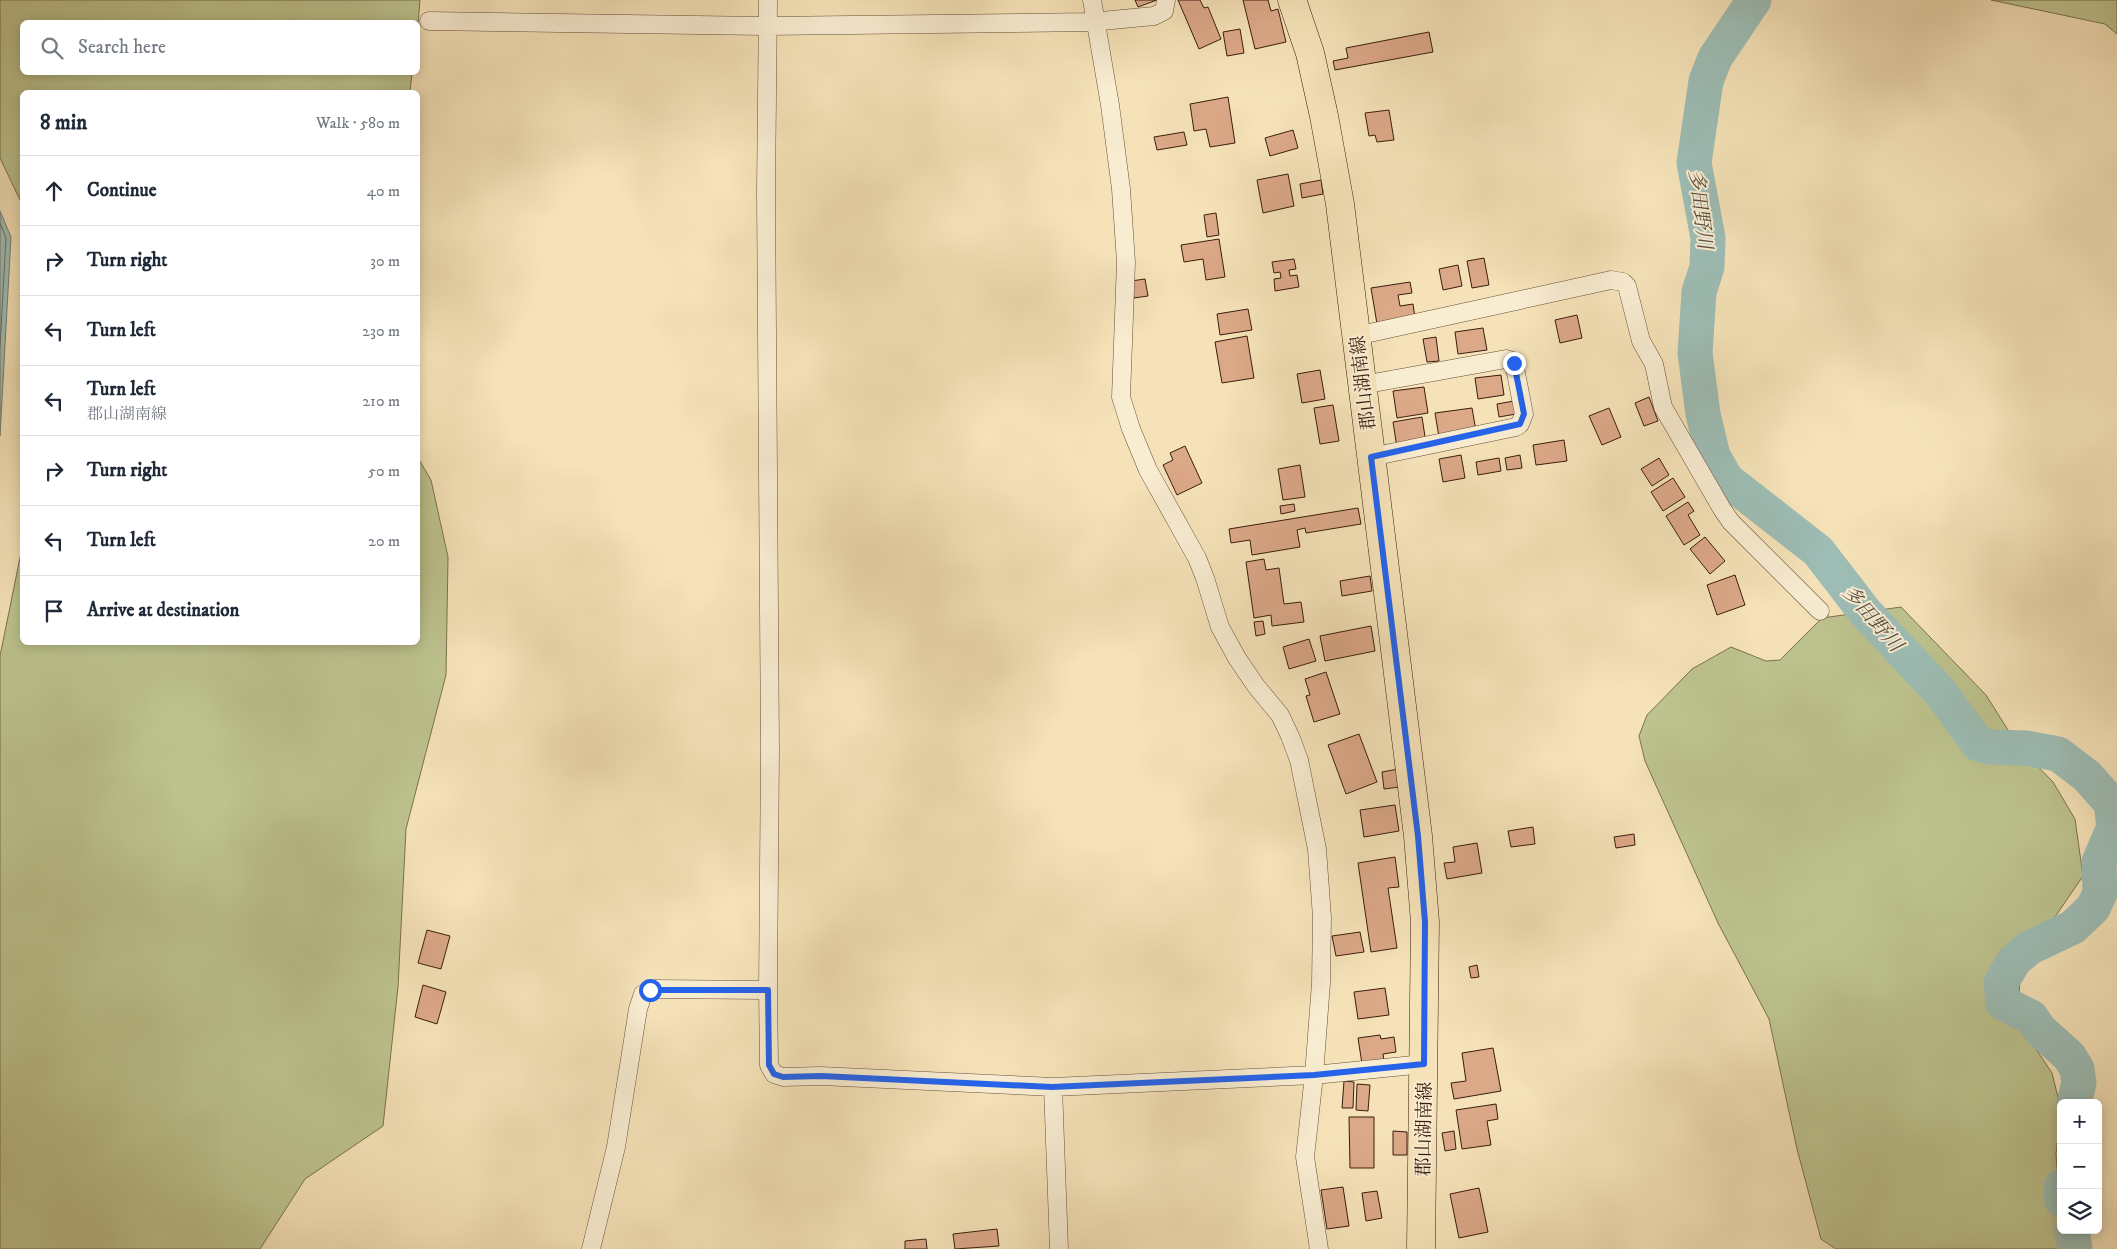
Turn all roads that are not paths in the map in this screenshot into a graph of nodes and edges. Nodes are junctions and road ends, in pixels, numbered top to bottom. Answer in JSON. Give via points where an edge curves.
{"nodes":[{"id":1,"x":768,"y":0,"type":"edge"},
{"id":2,"x":1092,"y":0,"type":"edge"},
{"id":3,"x":1166,"y":0,"type":"edge"},
{"id":4,"x":1292,"y":0,"type":"edge"},
{"id":5,"x":429,"y":21,"type":"dead end"},
{"id":6,"x":1095,"y":22,"type":"junction"},
{"id":7,"x":767,"y":26,"type":"junction"},
{"id":8,"x":1356,"y":336,"type":"junction"},
{"id":9,"x":1362,"y":385,"type":"junction"},
{"id":10,"x":1371,"y":457,"type":"junction"},
{"id":11,"x":1820,"y":611,"type":"dead end"},
{"id":12,"x":768,"y":990,"type":"junction"},
{"id":13,"x":1424,"y":1064,"type":"junction"},
{"id":14,"x":1314,"y":1075,"type":"junction"},
{"id":15,"x":1052,"y":1087,"type":"junction"},
{"id":16,"x":591,"y":1249,"type":"edge"},
{"id":17,"x":1058,"y":1249,"type":"edge"},
{"id":18,"x":1319,"y":1249,"type":"edge"},
{"id":19,"x":1421,"y":1249,"type":"edge"}],
"edges":[{"from":1,"to":7,"type":"street"},
{"from":2,"to":6,"type":"street"},
{"from":3,"to":6,"type":"street","via":[[1164,11],[1154,16]]},
{"from":4,"to":8,"type":"main road","name":"郡山湖南線","via":[[1310,53],[1324,116],[1340,204]]},
{"from":5,"to":7,"type":"street"},
{"from":6,"to":7,"type":"street"},
{"from":6,"to":14,"type":"street","via":[[1121,189],[1126,262],[1121,397],[1148,470],[1200,565],[1220,627],[1256,686],[1280,715],[1299,760],[1317,849],[1322,917]]},
{"from":7,"to":12,"type":"street"},
{"from":8,"to":9,"type":"main road","name":"郡山湖南線"},
{"from":8,"to":11,"type":"street","via":[[1611,280],[1623,282],[1627,286],[1640,342],[1654,364],[1663,407],[1722,509]]},
{"from":9,"to":10,"type":"main road","name":"郡山湖南線"},
{"from":9,"to":10,"type":"street","via":[[1512,360],[1524,414],[1516,427]]},
{"from":10,"to":13,"type":"main road","name":"郡山湖南線","via":[[1418,836],[1425,922]]},
{"from":12,"to":15,"type":"street","via":[[769,1065],[774,1074],[783,1077]]},
{"from":12,"to":16,"type":"street","via":[[656,989],[643,994],[616,1147]]},
{"from":13,"to":14,"type":"street"},
{"from":13,"to":19,"type":"main road","name":"郡山湖南線"},
{"from":14,"to":15,"type":"street"},
{"from":14,"to":18,"type":"street","via":[[1305,1157]]},
{"from":15,"to":17,"type":"street"}]}
